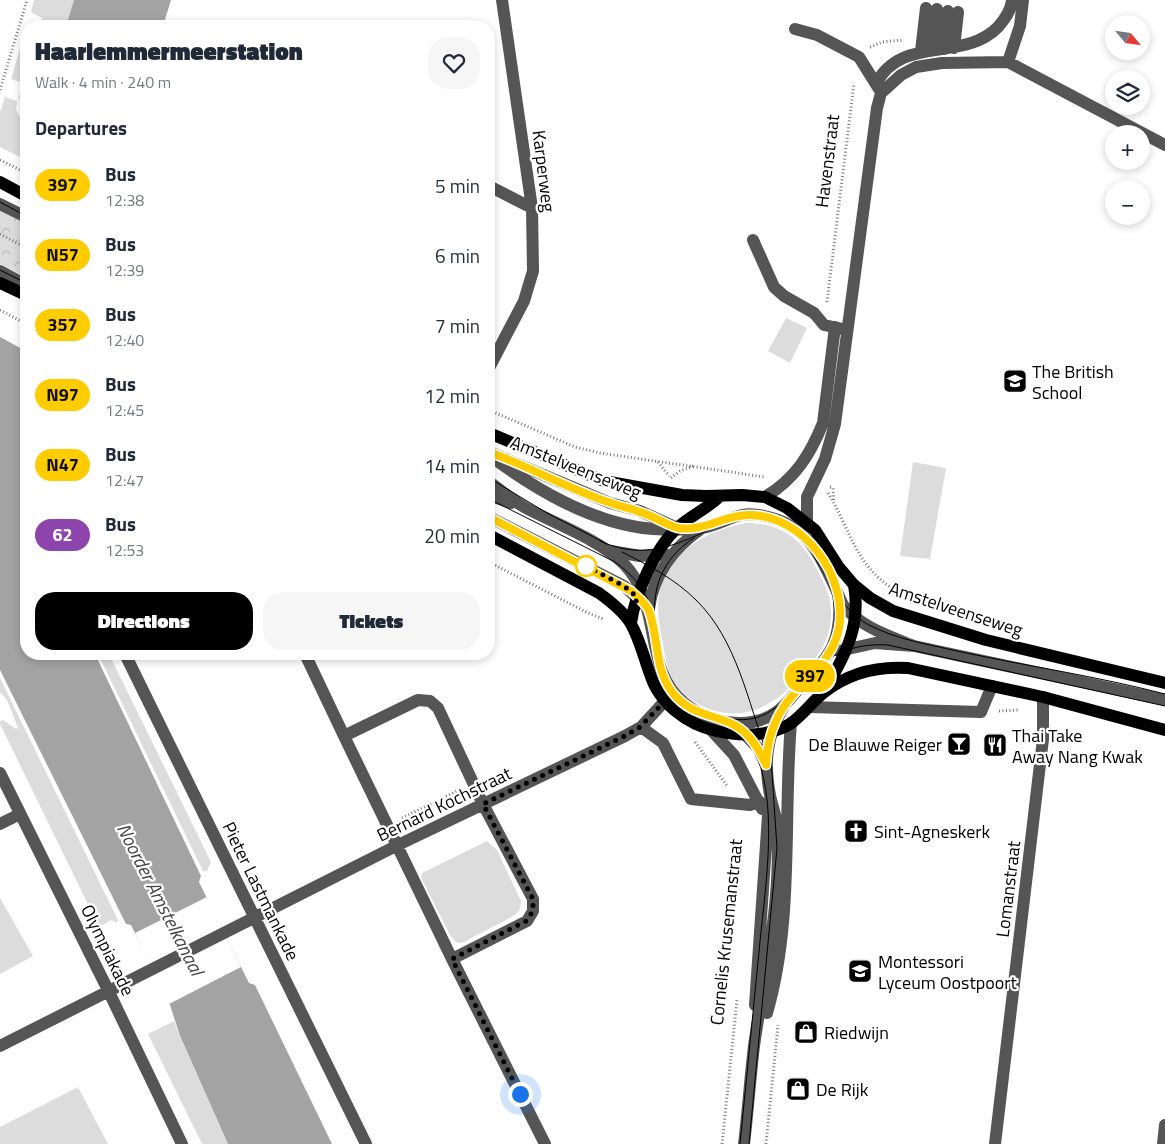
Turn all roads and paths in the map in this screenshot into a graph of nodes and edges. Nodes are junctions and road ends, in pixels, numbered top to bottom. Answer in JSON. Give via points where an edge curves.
{"nodes":[{"id":1,"x":27,"y":0,"type":"edge"},
{"id":2,"x":502,"y":0,"type":"edge"},
{"id":3,"x":1012,"y":0,"type":"edge"},
{"id":4,"x":1023,"y":0,"type":"edge"},
{"id":5,"x":21,"y":20,"type":"edge"},
{"id":6,"x":20,"y":23,"type":"edge"},
{"id":7,"x":795,"y":29,"type":"dead end"},
{"id":8,"x":905,"y":39,"type":"dead end"},
{"id":9,"x":938,"y":50,"type":"junction"},
{"id":10,"x":859,"y":57,"type":"junction"},
{"id":11,"x":1008,"y":62,"type":"junction"},
{"id":12,"x":879,"y":88,"type":"junction"},
{"id":13,"x":0,"y":90,"type":"edge"},
{"id":14,"x":1165,"y":145,"type":"edge"},
{"id":15,"x":0,"y":161,"type":"edge"},
{"id":16,"x":20,"y":170,"type":"edge"},
{"id":17,"x":0,"y":182,"type":"edge"},
{"id":18,"x":495,"y":189,"type":"edge"},
{"id":19,"x":20,"y":193,"type":"edge"},
{"id":20,"x":0,"y":204,"type":"edge"},
{"id":21,"x":532,"y":208,"type":"junction"},
{"id":22,"x":20,"y":214,"type":"edge"},
{"id":23,"x":0,"y":234,"type":"edge"},
{"id":24,"x":753,"y":240,"type":"dead end"},
{"id":25,"x":20,"y":245,"type":"edge"},
{"id":26,"x":0,"y":271,"type":"edge"},
{"id":27,"x":20,"y":281,"type":"edge"},
{"id":28,"x":0,"y":283,"type":"edge"},
{"id":29,"x":20,"y":292,"type":"edge"},
{"id":30,"x":0,"y":310,"type":"edge"},
{"id":31,"x":20,"y":321,"type":"edge"},
{"id":32,"x":830,"y":326,"type":"junction"},
{"id":33,"x":848,"y":330,"type":"junction"},
{"id":34,"x":495,"y":356,"type":"edge"},
{"id":35,"x":495,"y":413,"type":"edge"},
{"id":36,"x":495,"y":436,"type":"edge"},
{"id":37,"x":495,"y":458,"type":"edge"},
{"id":38,"x":657,"y":462,"type":"junction"},
{"id":39,"x":696,"y":466,"type":"junction"},
{"id":40,"x":769,"y":478,"type":"dead end"},
{"id":41,"x":495,"y":486,"type":"edge"},
{"id":42,"x":720,"y":496,"type":"junction"},
{"id":43,"x":495,"y":497,"type":"edge"},
{"id":44,"x":765,"y":497,"type":"junction"},
{"id":45,"x":834,"y":504,"type":"dead end"},
{"id":46,"x":523,"y":506,"type":"junction"},
{"id":47,"x":495,"y":520,"type":"edge"},
{"id":48,"x":807,"y":523,"type":"junction"},
{"id":49,"x":677,"y":528,"type":"junction"},
{"id":50,"x":702,"y":528,"type":"junction"},
{"id":51,"x":495,"y":538,"type":"edge"},
{"id":52,"x":603,"y":549,"type":"junction"},
{"id":53,"x":673,"y":553,"type":"junction"},
{"id":54,"x":658,"y":555,"type":"junction"},
{"id":55,"x":495,"y":565,"type":"edge"},
{"id":56,"x":886,"y":584,"type":"dead end"},
{"id":57,"x":854,"y":585,"type":"junction"},
{"id":58,"x":639,"y":593,"type":"junction"},
{"id":59,"x":839,"y":596,"type":"junction"},
{"id":60,"x":649,"y":611,"type":"junction"},
{"id":61,"x":856,"y":618,"type":"junction"},
{"id":62,"x":607,"y":620,"type":"dead end"},
{"id":63,"x":631,"y":623,"type":"junction"},
{"id":64,"x":914,"y":646,"type":"junction"},
{"id":65,"x":848,"y":647,"type":"junction"},
{"id":66,"x":828,"y":657,"type":"junction"},
{"id":67,"x":128,"y":660,"type":"edge"},
{"id":68,"x":308,"y":660,"type":"edge"},
{"id":69,"x":1165,"y":683,"type":"edge"},
{"id":70,"x":992,"y":686,"type":"junction"},
{"id":71,"x":823,"y":693,"type":"junction"},
{"id":72,"x":1043,"y":697,"type":"junction"},
{"id":73,"x":1165,"y":700,"type":"edge"},
{"id":74,"x":664,"y":702,"type":"junction"},
{"id":75,"x":785,"y":706,"type":"junction"},
{"id":76,"x":809,"y":707,"type":"junction"},
{"id":77,"x":981,"y":712,"type":"junction"},
{"id":78,"x":1044,"y":712,"type":"junction"},
{"id":79,"x":732,"y":723,"type":"junction"},
{"id":80,"x":790,"y":723,"type":"junction"},
{"id":81,"x":640,"y":727,"type":"junction"},
{"id":82,"x":711,"y":730,"type":"junction"},
{"id":83,"x":772,"y":730,"type":"junction"},
{"id":84,"x":1165,"y":730,"type":"edge"},
{"id":85,"x":747,"y":735,"type":"junction"},
{"id":86,"x":344,"y":736,"type":"junction"},
{"id":87,"x":694,"y":742,"type":"dead end"},
{"id":88,"x":766,"y":765,"type":"junction"},
{"id":89,"x":0,"y":773,"type":"edge"},
{"id":90,"x":472,"y":782,"type":"junction"},
{"id":91,"x":770,"y":794,"type":"junction"},
{"id":92,"x":759,"y":801,"type":"junction"},
{"id":93,"x":483,"y":804,"type":"junction"},
{"id":94,"x":742,"y":805,"type":"junction"},
{"id":95,"x":20,"y":814,"type":"junction"},
{"id":96,"x":766,"y":819,"type":"junction"},
{"id":97,"x":0,"y":824,"type":"edge"},
{"id":98,"x":388,"y":826,"type":"junction"},
{"id":99,"x":398,"y":845,"type":"junction"},
{"id":100,"x":254,"y":917,"type":"junction"},
{"id":101,"x":452,"y":959,"type":"junction"},
{"id":102,"x":108,"y":990,"type":"junction"},
{"id":103,"x":737,"y":995,"type":"dead end"},
{"id":104,"x":754,"y":1045,"type":"junction"},
{"id":105,"x":0,"y":1046,"type":"edge"},
{"id":106,"x":1165,"y":1125,"type":"edge"},
{"id":107,"x":182,"y":1144,"type":"edge"},
{"id":108,"x":366,"y":1144,"type":"edge"},
{"id":109,"x":545,"y":1144,"type":"edge"},
{"id":110,"x":722,"y":1144,"type":"edge"},
{"id":111,"x":744,"y":1144,"type":"edge"},
{"id":112,"x":995,"y":1144,"type":"edge"},
{"id":113,"x":1163,"y":1144,"type":"edge"}],
"edges":[{"from":1,"to":5,"type":"path"},
{"from":2,"to":21,"type":"street","name":"Karperweg"},
{"from":3,"to":9,"type":"street","via":[[1005,18],[985,39]]},
{"from":4,"to":11,"type":"street","via":[[1020,26]]},
{"from":6,"to":13,"type":"path"},
{"from":7,"to":10,"type":"street","via":[[817,35]]},
{"from":8,"to":10,"type":"path","via":[[882,42],[867,48]]},
{"from":9,"to":9,"type":"street","via":[[942,10]]},
{"from":9,"to":12,"type":"street","via":[[897,60],[884,70]]},
{"from":10,"to":12,"type":"street"},
{"from":10,"to":32,"type":"path","name":"Havenstraat"},
{"from":11,"to":12,"type":"street","via":[[942,63],[916,67]]},
{"from":11,"to":14,"type":"street"},
{"from":12,"to":33,"type":"street"},
{"from":15,"to":16,"type":"path"},
{"from":17,"to":19,"type":"main road"},
{"from":18,"to":21,"type":"street"},
{"from":20,"to":22,"type":"street"},
{"from":21,"to":34,"type":"street","name":"Karperweg","via":[[530,288]]},
{"from":23,"to":25,"type":"path"},
{"from":24,"to":32,"type":"street","via":[[774,287]]},
{"from":26,"to":27,"type":"street"},
{"from":28,"to":29,"type":"main road"},
{"from":30,"to":31,"type":"path"},
{"from":32,"to":33,"type":"street"},
{"from":32,"to":44,"type":"street","via":[[822,423],[798,471]]},
{"from":33,"to":48,"type":"street","via":[[836,424],[825,459],[807,497]]},
{"from":35,"to":38,"type":"path","name":"Amstelveenseweg","via":[[575,447]]},
{"from":36,"to":42,"type":"main road","name":"Amstelveenseweg","via":[[604,481],[682,495]]},
{"from":37,"to":49,"type":"street","name":"Amstelveenseweg","via":[[551,496],[591,513],[633,526]]},
{"from":38,"to":39,"type":"path","name":"Amstelveenseweg"},
{"from":38,"to":39,"type":"path","name":"Amstelveenseweg","via":[[663,466],[670,480],[680,471]]},
{"from":39,"to":40,"type":"path","name":"Amstelveenseweg"},
{"from":41,"to":46,"type":"street","name":"Amstelveenseweg"},
{"from":42,"to":44,"type":"main road","name":"Amstelveenseweg"},
{"from":42,"to":49,"type":"main road"},
{"from":43,"to":46,"type":"street","name":"Amstelveenseweg"},
{"from":44,"to":48,"type":"main road","name":"Amstelveenseweg"},
{"from":45,"to":56,"type":"path","name":"Amstelveenseweg","via":[[860,559]]},
{"from":46,"to":52,"type":"street","name":"Amstelveenseweg"},
{"from":47,"to":58,"type":"street"},
{"from":48,"to":57,"type":"main road","name":"Amstelveenseweg"},
{"from":49,"to":50,"type":"street","name":"Amstelveenseweg"},
{"from":49,"to":54,"type":"main road"},
{"from":50,"to":53,"type":"street","name":"Amstelveenseweg"},
{"from":50,"to":59,"type":"street","name":"Amstelveenseweg","via":[[747,514],[788,524],[817,550]]},
{"from":51,"to":63,"type":"main road","via":[[599,593]]},
{"from":52,"to":54,"type":"street","name":"Amstelveenseweg","via":[[633,555]]},
{"from":52,"to":58,"type":"street","name":"Amstelveenseweg","via":[[624,565]]},
{"from":53,"to":54,"type":"street","name":"Amstelveenseweg"},
{"from":53,"to":60,"type":"street","name":"Amstelveenseweg","via":[[656,580]]},
{"from":54,"to":58,"type":"main road"},
{"from":55,"to":62,"type":"path"},
{"from":57,"to":61,"type":"main road"},
{"from":57,"to":69,"type":"main road","name":"Amstelveenseweg","via":[[882,606],[921,620],[986,640]]},
{"from":58,"to":60,"type":"street","name":"Amstelveenseweg"},
{"from":58,"to":63,"type":"main road"},
{"from":59,"to":61,"type":"street","name":"Amstelveenseweg"},
{"from":59,"to":66,"type":"street","name":"Amstelveenseweg","via":[[839,628]]},
{"from":60,"to":79,"type":"street","name":"Amstelveenseweg","via":[[660,668],[674,694],[698,713]]},
{"from":61,"to":64,"type":"street","name":"Amstelveenseweg"},
{"from":61,"to":65,"type":"main road"},
{"from":63,"to":74,"type":"main road","via":[[650,677]]},
{"from":64,"to":65,"type":"street","name":"Amstelveenseweg","via":[[875,643]]},
{"from":64,"to":73,"type":"street","name":"Amstelveenseweg"},
{"from":65,"to":66,"type":"street","name":"Amstelveenseweg"},
{"from":65,"to":71,"type":"main road"},
{"from":66,"to":75,"type":"street","name":"Amstelveenseweg"},
{"from":67,"to":100,"type":"street","name":"Pieter Lastmankade"},
{"from":68,"to":86,"type":"street"},
{"from":70,"to":71,"type":"main road","via":[[891,666],[853,675]]},
{"from":70,"to":72,"type":"main road"},
{"from":70,"to":77,"type":"street"},
{"from":71,"to":76,"type":"main road"},
{"from":72,"to":78,"type":"street","name":"Lomanstraat"},
{"from":72,"to":84,"type":"main road"},
{"from":74,"to":81,"type":"street","name":"Bernard Kochstraat"},
{"from":74,"to":82,"type":"main road","via":[[686,719]]},
{"from":75,"to":79,"type":"street","name":"Amstelveenseweg","via":[[766,718],[743,724]]},
{"from":75,"to":83,"type":"street","name":"Cornelis Krusemanstraat"},
{"from":76,"to":77,"type":"street"},
{"from":76,"to":80,"type":"main road"},
{"from":77,"to":78,"type":"path"},
{"from":78,"to":112,"type":"street","name":"Lomanstraat"},
{"from":79,"to":85,"type":"street","name":"Cornelis Krusemanstraat"},
{"from":80,"to":83,"type":"main road"},
{"from":80,"to":104,"type":"street","name":"Cornelis Krusemanstraat","via":[[785,875],[775,987]]},
{"from":81,"to":93,"type":"street","name":"Bernard Kochstraat"},
{"from":81,"to":94,"type":"street","via":[[663,742],[691,799]]},
{"from":82,"to":85,"type":"main road"},
{"from":82,"to":92,"type":"street","name":"Cornelis Krusemanstraat","via":[[734,755]]},
{"from":83,"to":85,"type":"main road"},
{"from":83,"to":88,"type":"street","name":"Cornelis Krusemanstraat"},
{"from":85,"to":88,"type":"street","name":"Cornelis Krusemanstraat"},
{"from":86,"to":90,"type":"street","via":[[418,700],[430,701],[438,708]]},
{"from":86,"to":98,"type":"street"},
{"from":87,"to":94,"type":"path"},
{"from":88,"to":91,"type":"street","name":"Cornelis Krusemanstraat"},
{"from":89,"to":95,"type":"street","name":"Olympiakade"},
{"from":90,"to":93,"type":"street"},
{"from":90,"to":98,"type":"path"},
{"from":91,"to":96,"type":"street","name":"Cornelis Krusemanstraat"},
{"from":91,"to":104,"type":"street","name":"Cornelis Krusemanstraat","via":[[777,827],[778,868],[766,977]]},
{"from":92,"to":94,"type":"street"},
{"from":92,"to":96,"type":"street","name":"Cornelis Krusemanstraat"},
{"from":93,"to":99,"type":"street","name":"Bernard Kochstraat"},
{"from":93,"to":101,"type":"street","via":[[533,899],[533,911],[526,921]]},
{"from":95,"to":97,"type":"street"},
{"from":95,"to":102,"type":"street","name":"Olympiakade"},
{"from":96,"to":104,"type":"street","name":"Cornelis Krusemanstraat"},
{"from":98,"to":99,"type":"street"},
{"from":99,"to":100,"type":"street","name":"Bernard Kochstraat"},
{"from":99,"to":101,"type":"street"},
{"from":100,"to":102,"type":"street","name":"Bernard Kochstraat"},
{"from":100,"to":108,"type":"street","name":"Pieter Lastmankade"},
{"from":101,"to":109,"type":"street"},
{"from":102,"to":105,"type":"street","name":"Bernard Kochstraat"},
{"from":102,"to":107,"type":"street","name":"Olympiakade"},
{"from":103,"to":110,"type":"path","name":"Cornelis Krusemanstraat"},
{"from":104,"to":111,"type":"street","name":"Cornelis Krusemanstraat"},
{"from":106,"to":113,"type":"street"}]}
